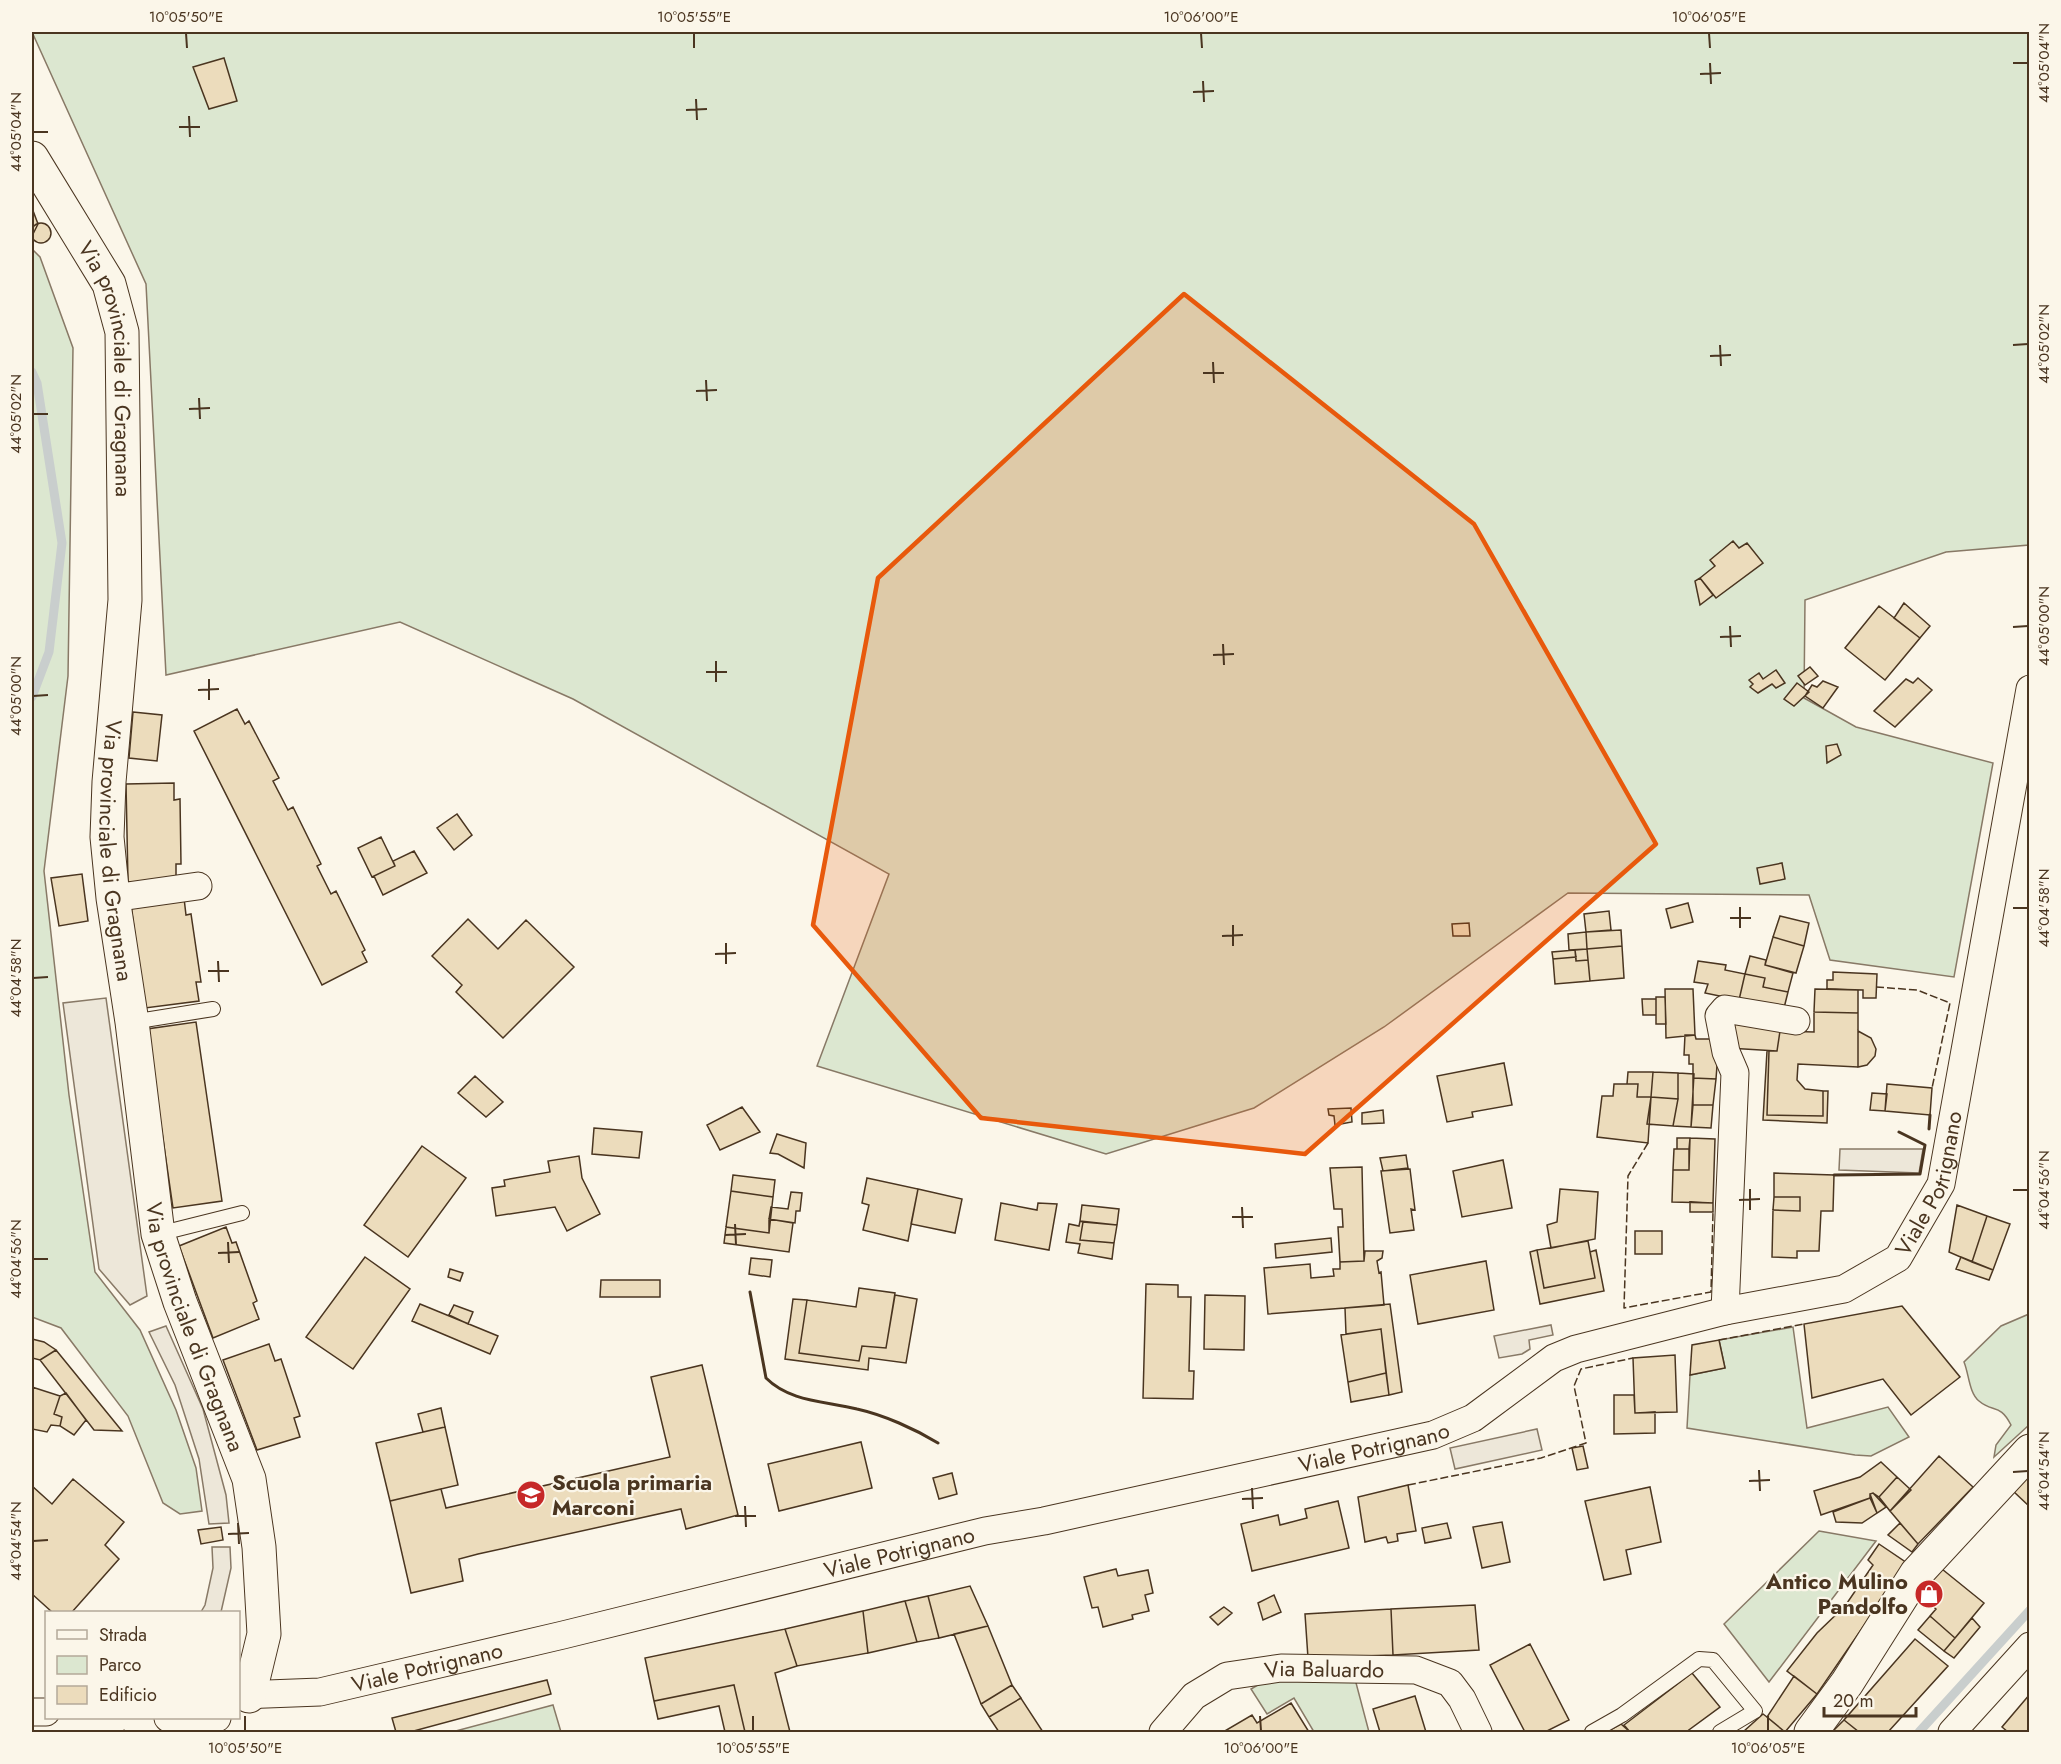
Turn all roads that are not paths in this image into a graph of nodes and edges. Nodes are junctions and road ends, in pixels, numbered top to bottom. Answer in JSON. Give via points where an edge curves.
{"nodes":[{"id":1,"x":32,"y":158,"type":"edge"},
{"id":2,"x":2030,"y":689,"type":"edge"},
{"id":3,"x":198,"y":886,"type":"dead end"},
{"id":4,"x":113,"y":898,"type":"junction"},
{"id":5,"x":213,"y":1009,"type":"dead end"},
{"id":6,"x":1796,"y":1021,"type":"dead end"},
{"id":7,"x":132,"y":1022,"type":"junction"},
{"id":8,"x":242,"y":1213,"type":"dead end"},
{"id":9,"x":158,"y":1234,"type":"junction"},
{"id":10,"x":1725,"y":1311,"type":"junction"},
{"id":11,"x":2030,"y":1451,"type":"edge"},
{"id":12,"x":259,"y":1547,"type":"junction"},
{"id":13,"x":240,"y":1611,"type":"edge"},
{"id":14,"x":2030,"y":1646,"type":"edge"},
{"id":15,"x":242,"y":1698,"type":"edge"},
{"id":16,"x":168,"y":1719,"type":"edge"},
{"id":17,"x":191,"y":1719,"type":"edge"},
{"id":18,"x":215,"y":1719,"type":"edge"},
{"id":19,"x":150,"y":1732,"type":"edge"},
{"id":20,"x":1163,"y":1732,"type":"edge"},
{"id":21,"x":1478,"y":1732,"type":"edge"},
{"id":22,"x":1592,"y":1732,"type":"edge"},
{"id":23,"x":1720,"y":1732,"type":"edge"},
{"id":24,"x":1811,"y":1732,"type":"edge"},
{"id":25,"x":1952,"y":1732,"type":"edge"}],
"edges":[{"from":1,"to":4,"type":"main road","name":"Via provinciale di Gragnana","via":[[109,284],[122,332],[125,600],[109,782],[107,837]]},
{"from":2,"to":10,"type":"street","name":"Viale Potrignano","via":[[1941,1184],[1898,1258],[1844,1289]]},
{"from":3,"to":4,"type":"street"},
{"from":4,"to":7,"type":"main road","name":"Via provinciale di Gragnana"},
{"from":5,"to":7,"type":"lane"},
{"from":6,"to":10,"type":"street","via":[[1725,1009],[1719,1016],[1735,1073]]},
{"from":7,"to":9,"type":"main road","name":"Via provinciale di Gragnana"},
{"from":8,"to":9,"type":"lane"},
{"from":9,"to":12,"type":"main road","name":"Via provinciale di Gragnana","via":[[180,1302],[249,1479]]},
{"from":10,"to":15,"type":"street","name":"Viale Potrignano","via":[[1576,1348],[1554,1358],[1473,1418],[1433,1435],[986,1531],[320,1692]]},
{"from":11,"to":24,"type":"main road","via":[[1916,1574]]},
{"from":12,"to":13,"type":"main road"},
{"from":12,"to":15,"type":"main road","name":"Via provinciale di Gragnana","via":[[264,1634]]},
{"from":14,"to":25,"type":"street"},
{"from":16,"to":19,"type":"street"},
{"from":17,"to":18,"type":"street"},
{"from":20,"to":21,"type":"street","name":"Via Baluardo","via":[[1194,1695],[1227,1676],[1281,1668],[1416,1670],[1449,1683],[1462,1699]]},
{"from":22,"to":23,"type":"lane","via":[[1699,1659],[1713,1660],[1755,1711]]}]}
